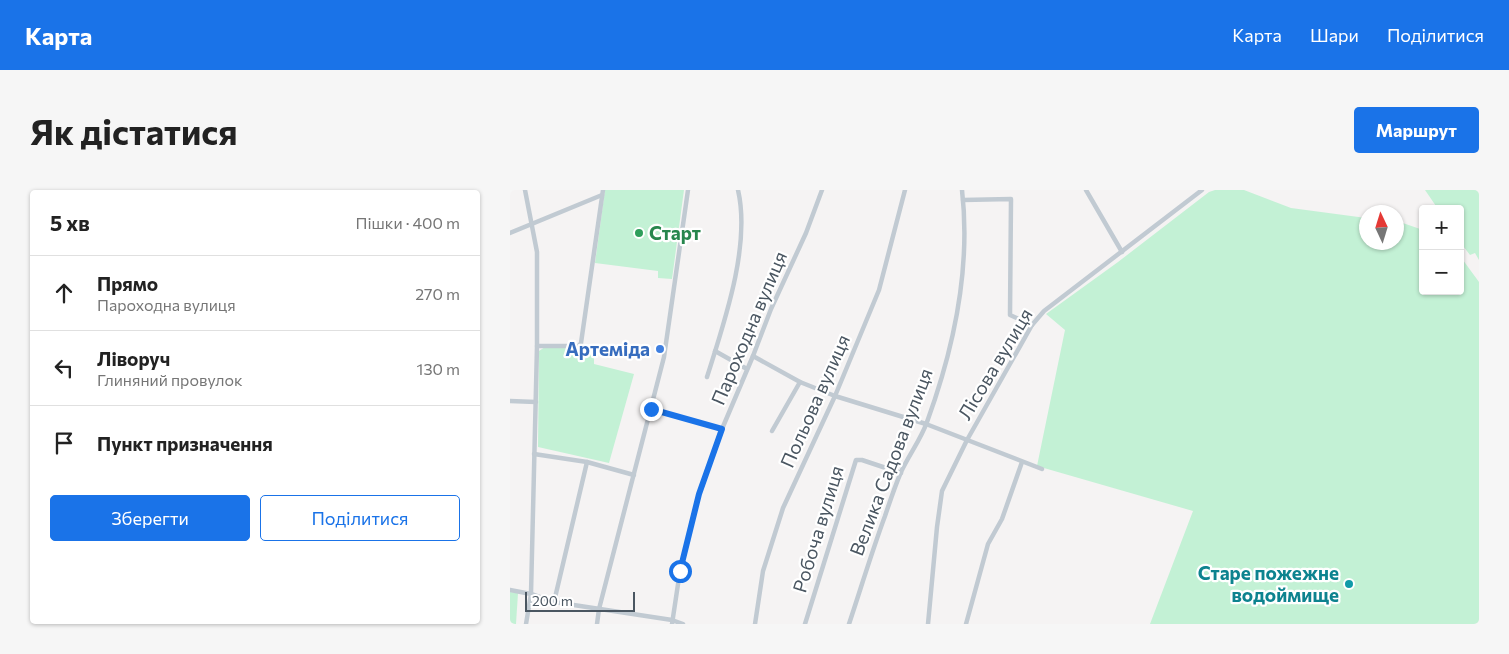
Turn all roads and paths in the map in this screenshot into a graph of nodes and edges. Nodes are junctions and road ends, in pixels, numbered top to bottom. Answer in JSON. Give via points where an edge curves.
{"nodes":[{"id":1,"x":525,"y":190,"type":"edge"},
{"id":2,"x":688,"y":190,"type":"edge"},
{"id":3,"x":738,"y":190,"type":"edge"},
{"id":4,"x":822,"y":190,"type":"edge"},
{"id":5,"x":905,"y":190,"type":"edge"},
{"id":6,"x":962,"y":190,"type":"edge"},
{"id":7,"x":1086,"y":190,"type":"edge"},
{"id":8,"x":1202,"y":190,"type":"edge"},
{"id":9,"x":602,"y":192,"type":"edge"},
{"id":10,"x":963,"y":200,"type":"junction"},
{"id":11,"x":531,"y":224,"type":"junction"},
{"id":12,"x":510,"y":232,"type":"edge"},
{"id":13,"x":1122,"y":252,"type":"junction"},
{"id":14,"x":1032,"y":324,"type":"junction"},
{"id":15,"x":537,"y":346,"type":"junction"},
{"id":16,"x":715,"y":351,"type":"junction"},
{"id":17,"x":753,"y":356,"type":"junction"},
{"id":18,"x":747,"y":369,"type":"junction"},
{"id":19,"x":707,"y":377,"type":"dead end"},
{"id":20,"x":800,"y":382,"type":"junction"},
{"id":21,"x":835,"y":396,"type":"junction"},
{"id":22,"x":510,"y":401,"type":"edge"},
{"id":23,"x":536,"y":402,"type":"junction"},
{"id":24,"x":651,"y":409,"type":"junction"},
{"id":25,"x":926,"y":424,"type":"junction"},
{"id":26,"x":722,"y":429,"type":"junction"},
{"id":27,"x":772,"y":431,"type":"dead end"},
{"id":28,"x":967,"y":440,"type":"junction"},
{"id":29,"x":534,"y":454,"type":"junction"},
{"id":30,"x":586,"y":462,"type":"junction"},
{"id":31,"x":1022,"y":462,"type":"junction"},
{"id":32,"x":1042,"y":469,"type":"dead end"},
{"id":33,"x":901,"y":473,"type":"junction"},
{"id":34,"x":634,"y":475,"type":"junction"},
{"id":35,"x":510,"y":590,"type":"edge"},
{"id":36,"x":531,"y":594,"type":"junction"},
{"id":37,"x":554,"y":602,"type":"junction"},
{"id":38,"x":599,"y":609,"type":"junction"},
{"id":39,"x":672,"y":622,"type":"edge"},
{"id":40,"x":526,"y":624,"type":"edge"},
{"id":41,"x":597,"y":624,"type":"edge"},
{"id":42,"x":683,"y":624,"type":"edge"},
{"id":43,"x":755,"y":624,"type":"edge"},
{"id":44,"x":805,"y":624,"type":"edge"},
{"id":45,"x":849,"y":624,"type":"edge"},
{"id":46,"x":928,"y":624,"type":"edge"},
{"id":47,"x":966,"y":624,"type":"edge"}],
"edges":[{"from":1,"to":11,"type":"street"},
{"from":2,"to":24,"type":"street","via":[[664,357]]},
{"from":3,"to":16,"type":"street","via":[[741,240]]},
{"from":4,"to":17,"type":"street","name":"Пароходна вулиця"},
{"from":5,"to":21,"type":"street","name":"Польова вулиця","via":[[879,290]]},
{"from":6,"to":10,"type":"street","name":"Велика Садова вулиця"},
{"from":7,"to":13,"type":"street"},
{"from":8,"to":13,"type":"street","name":"Лісова вулиця"},
{"from":9,"to":11,"type":"street"},
{"from":9,"to":15,"type":"street","via":[[581,343],[579,346]]},
{"from":10,"to":14,"type":"street","via":[[1011,199],[1010,315]]},
{"from":10,"to":25,"type":"street","name":"Велика Садова вулиця","via":[[963,276],[941,380]]},
{"from":11,"to":12,"type":"street"},
{"from":11,"to":15,"type":"street","via":[[536,252]]},
{"from":13,"to":14,"type":"street","name":"Лісова вулиця","via":[[1044,311]]},
{"from":14,"to":28,"type":"street","name":"Лісова вулиця"},
{"from":15,"to":23,"type":"street"},
{"from":16,"to":18,"type":"street"},
{"from":16,"to":19,"type":"street"},
{"from":17,"to":18,"type":"street","name":"Пароходна вулиця"},
{"from":17,"to":20,"type":"street"},
{"from":18,"to":26,"type":"street","name":"Пароходна вулиця"},
{"from":20,"to":21,"type":"street"},
{"from":20,"to":27,"type":"street"},
{"from":21,"to":25,"type":"street"},
{"from":21,"to":43,"type":"street","name":"Польова вулиця","via":[[783,508],[763,571]]},
{"from":22,"to":23,"type":"street"},
{"from":23,"to":29,"type":"street"},
{"from":24,"to":26,"type":"street"},
{"from":24,"to":34,"type":"street"},
{"from":25,"to":28,"type":"street"},
{"from":25,"to":33,"type":"street","name":"Велика Садова вулиця"},
{"from":26,"to":39,"type":"street","name":"Пароходна вулиця","via":[[699,494],[680,571]]},
{"from":28,"to":31,"type":"street"},
{"from":28,"to":46,"type":"street","name":"Лісова вулиця","via":[[942,491]]},
{"from":29,"to":30,"type":"street"},
{"from":29,"to":36,"type":"street"},
{"from":30,"to":34,"type":"street"},
{"from":30,"to":37,"type":"street"},
{"from":31,"to":32,"type":"street"},
{"from":31,"to":47,"type":"street","via":[[1002,519],[988,544]]},
{"from":33,"to":44,"type":"street","name":"Робоча вулиця","via":[[856,460]]},
{"from":33,"to":45,"type":"street","name":"Велика Садова вулиця"},
{"from":34,"to":38,"type":"street"},
{"from":35,"to":36,"type":"street"},
{"from":36,"to":37,"type":"street"},
{"from":36,"to":40,"type":"street"},
{"from":37,"to":38,"type":"street"},
{"from":38,"to":39,"type":"street"},
{"from":38,"to":41,"type":"street"},
{"from":39,"to":42,"type":"street"}]}
